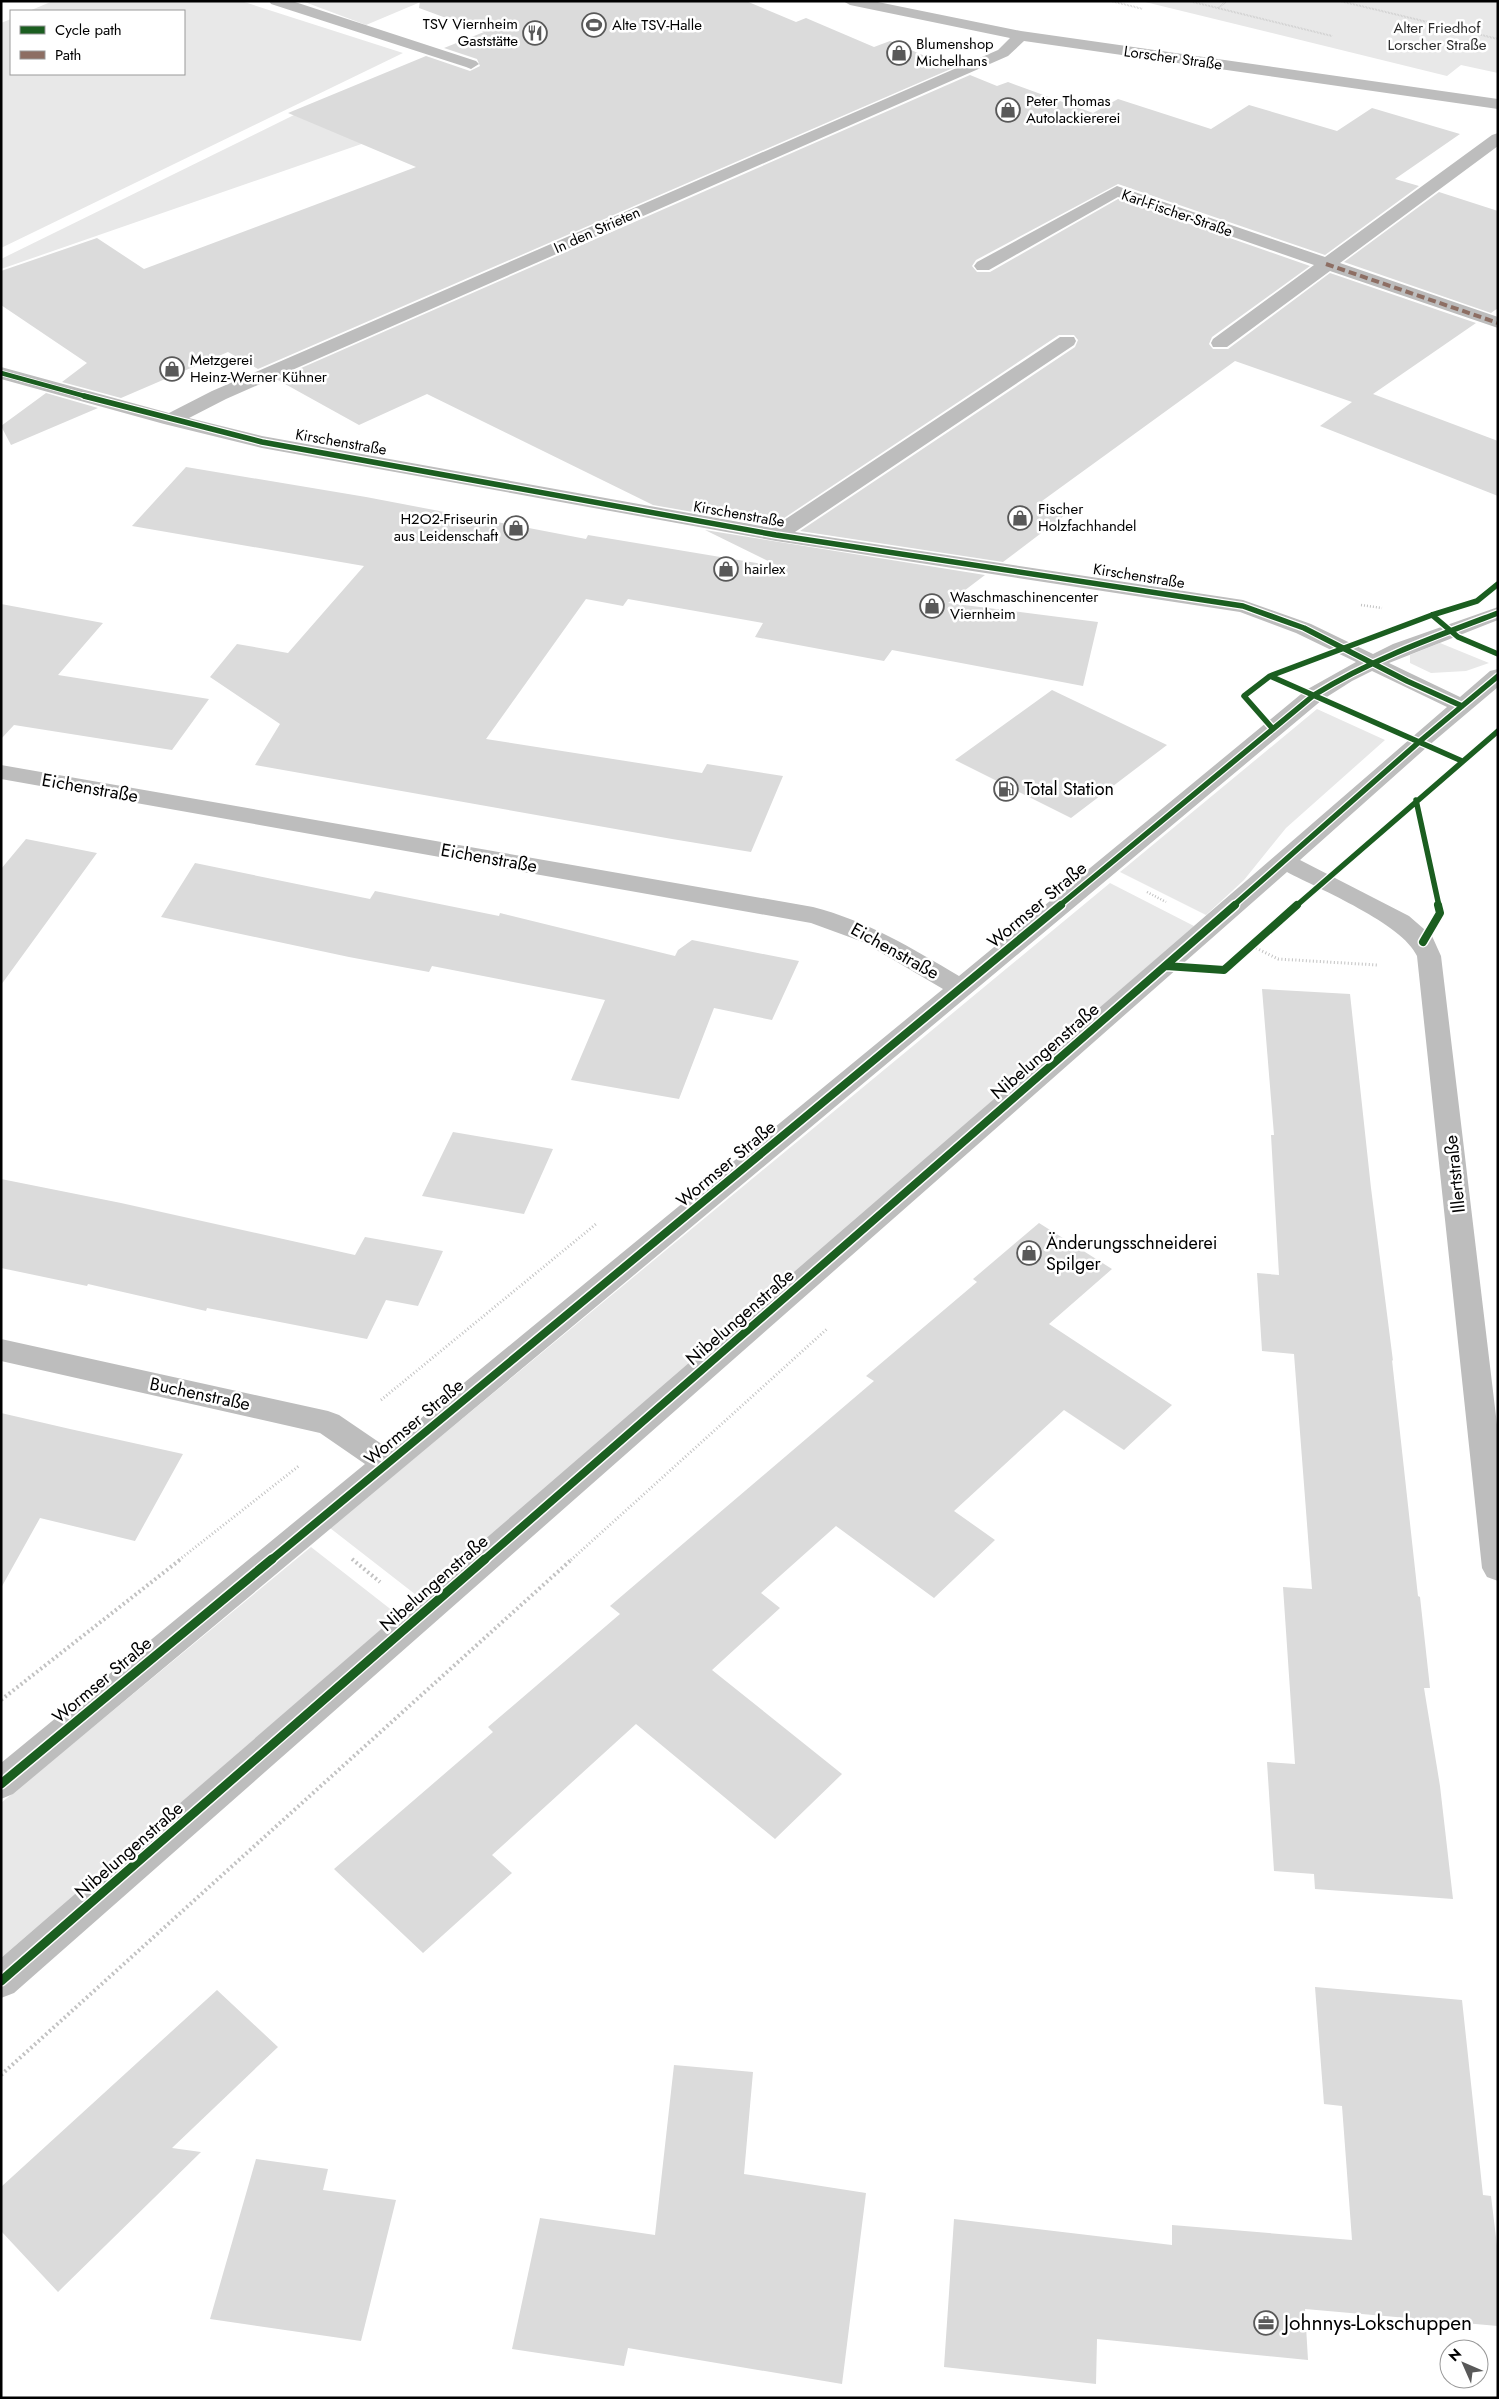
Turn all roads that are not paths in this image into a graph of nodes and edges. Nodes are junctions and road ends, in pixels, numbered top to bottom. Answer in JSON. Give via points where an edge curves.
{"nodes":[{"id":1,"x":276,"y":1,"type":"edge"},
{"id":2,"x":850,"y":1,"type":"edge"},
{"id":3,"x":1021,"y":36,"type":"junction"},
{"id":4,"x":471,"y":64,"type":"dead end"},
{"id":5,"x":1498,"y":104,"type":"edge"},
{"id":6,"x":1498,"y":138,"type":"edge"},
{"id":7,"x":1326,"y":264,"type":"junction"},
{"id":8,"x":983,"y":266,"type":"dead end"},
{"id":9,"x":1498,"y":323,"type":"edge"},
{"id":10,"x":1067,"y":341,"type":"dead end"},
{"id":11,"x":1220,"y":343,"type":"dead end"},
{"id":12,"x":1,"y":373,"type":"edge"},
{"id":13,"x":994,"y":412,"type":"dead end"},
{"id":14,"x":171,"y":420,"type":"junction"},
{"id":15,"x":776,"y":535,"type":"junction"},
{"id":16,"x":803,"y":539,"type":"junction"},
{"id":17,"x":1498,"y":613,"type":"edge"},
{"id":18,"x":1372,"y":662,"type":"junction"},
{"id":19,"x":1498,"y":676,"type":"edge"},
{"id":20,"x":1462,"y":706,"type":"junction"},
{"id":21,"x":1,"y":772,"type":"edge"},
{"id":22,"x":1284,"y":861,"type":"junction"},
{"id":23,"x":960,"y":988,"type":"junction"},
{"id":24,"x":1,"y":1350,"type":"edge"},
{"id":25,"x":388,"y":1464,"type":"junction"},
{"id":26,"x":1498,"y":1568,"type":"edge"},
{"id":27,"x":1,"y":1784,"type":"edge"},
{"id":28,"x":1,"y":1981,"type":"edge"}],
"edges":[{"from":1,"to":4,"type":"street"},
{"from":2,"to":3,"type":"street","name":"Lorscher Straße"},
{"from":3,"to":5,"type":"street","name":"Lorscher Straße"},
{"from":3,"to":14,"type":"street","name":"In den Strieten","via":[[1003,53],[219,395]]},
{"from":6,"to":7,"type":"street"},
{"from":7,"to":8,"type":"street","name":"Karl-Fischer-Straße","via":[[1117,191]]},
{"from":7,"to":9,"type":"street","name":"Karl-Fischer-Straße"},
{"from":7,"to":11,"type":"street"},
{"from":10,"to":15,"type":"street"},
{"from":12,"to":14,"type":"street","name":"Kirschenstraße"},
{"from":13,"to":16,"type":"street"},
{"from":14,"to":15,"type":"street","name":"Kirschenstraße","via":[[281,446]]},
{"from":15,"to":16,"type":"street","name":"Kirschenstraße"},
{"from":16,"to":18,"type":"street","name":"Kirschenstraße","via":[[1243,606],[1296,624]]},
{"from":17,"to":18,"type":"street","name":"Wormser Straße"},
{"from":18,"to":20,"type":"street","name":"Kirschenstraße"},
{"from":18,"to":23,"type":"street","name":"Wormser Straße","via":[[1314,695]]},
{"from":19,"to":20,"type":"street","name":"Nibelungenstraße"},
{"from":20,"to":22,"type":"street","name":"Nibelungenstraße"},
{"from":21,"to":23,"type":"street","name":"Eichenstraße","via":[[813,915],[842,922],[871,935]]},
{"from":22,"to":26,"type":"street","name":"Illertstraße","via":[[1400,922],[1423,942],[1432,968]]},
{"from":22,"to":28,"type":"street","name":"Nibelungenstraße"},
{"from":23,"to":25,"type":"street","name":"Wormser Straße"},
{"from":24,"to":25,"type":"street","name":"Buchenstraße","via":[[328,1423]]},
{"from":25,"to":27,"type":"street","name":"Wormser Straße"}]}
